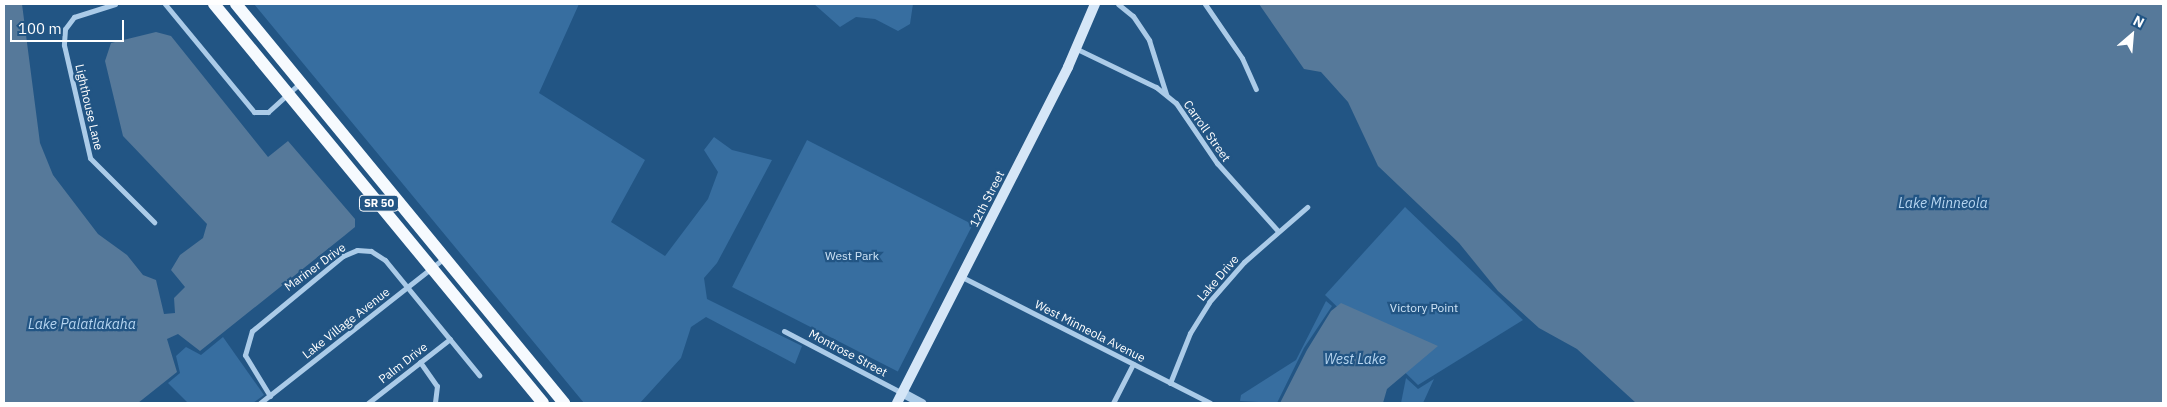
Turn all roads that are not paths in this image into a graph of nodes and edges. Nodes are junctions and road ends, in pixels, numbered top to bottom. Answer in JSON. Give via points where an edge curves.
{"nodes":[{"id":1,"x":115,"y":4,"type":"edge"},
{"id":2,"x":165,"y":4,"type":"edge"},
{"id":3,"x":214,"y":4,"type":"edge"},
{"id":4,"x":236,"y":4,"type":"edge"},
{"id":5,"x":1095,"y":4,"type":"edge"},
{"id":6,"x":1118,"y":4,"type":"edge"},
{"id":7,"x":1205,"y":4,"type":"edge"},
{"id":8,"x":1077,"y":49,"type":"junction"},
{"id":9,"x":300,"y":82,"type":"junction"},
{"id":10,"x":1256,"y":89,"type":"dead end"},
{"id":11,"x":288,"y":93,"type":"junction"},
{"id":12,"x":1166,"y":94,"type":"junction"},
{"id":13,"x":1307,"y":207,"type":"dead end"},
{"id":14,"x":154,"y":222,"type":"dead end"},
{"id":15,"x":1278,"y":231,"type":"junction"},
{"id":16,"x":444,"y":258,"type":"junction"},
{"id":17,"x":432,"y":268,"type":"junction"},
{"id":18,"x":962,"y":276,"type":"junction"},
{"id":19,"x":408,"y":287,"type":"junction"},
{"id":20,"x":784,"y":330,"type":"dead end"},
{"id":21,"x":450,"y":339,"type":"junction"},
{"id":22,"x":420,"y":362,"type":"junction"},
{"id":23,"x":1133,"y":364,"type":"junction"},
{"id":24,"x":479,"y":375,"type":"dead end"},
{"id":25,"x":1170,"y":383,"type":"junction"},
{"id":26,"x":902,"y":393,"type":"junction"},
{"id":27,"x":270,"y":396,"type":"junction"},
{"id":28,"x":260,"y":403,"type":"edge"},
{"id":29,"x":368,"y":403,"type":"edge"},
{"id":30,"x":436,"y":403,"type":"edge"},
{"id":31,"x":543,"y":403,"type":"edge"},
{"id":32,"x":564,"y":403,"type":"edge"},
{"id":33,"x":897,"y":403,"type":"edge"},
{"id":34,"x":922,"y":403,"type":"edge"},
{"id":35,"x":1113,"y":403,"type":"edge"},
{"id":36,"x":1210,"y":403,"type":"edge"}],
"edges":[{"from":1,"to":14,"type":"street","name":"Lighthouse Lane","via":[[74,17],[65,28],[64,45],[90,158]]},
{"from":2,"to":11,"type":"street","via":[[254,112],[268,112]]},
{"from":3,"to":11,"type":"highway","number":"SR 50"},
{"from":4,"to":9,"type":"highway","number":"SR 50"},
{"from":5,"to":8,"type":"main road","name":"12th Street"},
{"from":6,"to":12,"type":"street","via":[[1133,16],[1149,40]]},
{"from":7,"to":10,"type":"street","via":[[1242,58]]},
{"from":8,"to":12,"type":"street","name":"Carroll Street"},
{"from":8,"to":18,"type":"main road","name":"12th Street"},
{"from":9,"to":11,"type":"street"},
{"from":9,"to":16,"type":"highway","number":"SR 50"},
{"from":11,"to":17,"type":"highway","number":"SR 50"},
{"from":12,"to":15,"type":"street","name":"Carroll Street","via":[[1222,169]]},
{"from":13,"to":15,"type":"street","name":"Lake Drive"},
{"from":15,"to":25,"type":"street","name":"Lake Drive","via":[[1209,302],[1190,333]]},
{"from":16,"to":17,"type":"street","name":"Lake Village Avenue"},
{"from":16,"to":32,"type":"highway","number":"SR 50"},
{"from":17,"to":19,"type":"street","name":"Lake Village Avenue"},
{"from":17,"to":31,"type":"highway","number":"SR 50"},
{"from":18,"to":23,"type":"street","name":"West Minneola Avenue"},
{"from":18,"to":26,"type":"main road","name":"12th Street"},
{"from":19,"to":21,"type":"street","name":"Mariner Drive"},
{"from":19,"to":27,"type":"street","name":"Lake Village Avenue"},
{"from":19,"to":27,"type":"street","name":"Mariner Drive","via":[[378,255],[357,250],[343,256],[267,315],[252,331],[245,356]]},
{"from":20,"to":26,"type":"street","name":"Montrose Street"},
{"from":21,"to":22,"type":"street","name":"Palm Drive"},
{"from":21,"to":24,"type":"street","name":"Mariner Drive"},
{"from":22,"to":29,"type":"street","name":"Palm Drive"},
{"from":22,"to":30,"type":"street","via":[[437,386]]},
{"from":23,"to":25,"type":"street","name":"West Minneola Avenue"},
{"from":23,"to":35,"type":"street"},
{"from":25,"to":36,"type":"street","name":"West Minneola Avenue"},
{"from":26,"to":33,"type":"main road","name":"12th Street"},
{"from":26,"to":34,"type":"street"},
{"from":27,"to":28,"type":"street","name":"Lake Village Avenue"}]}
